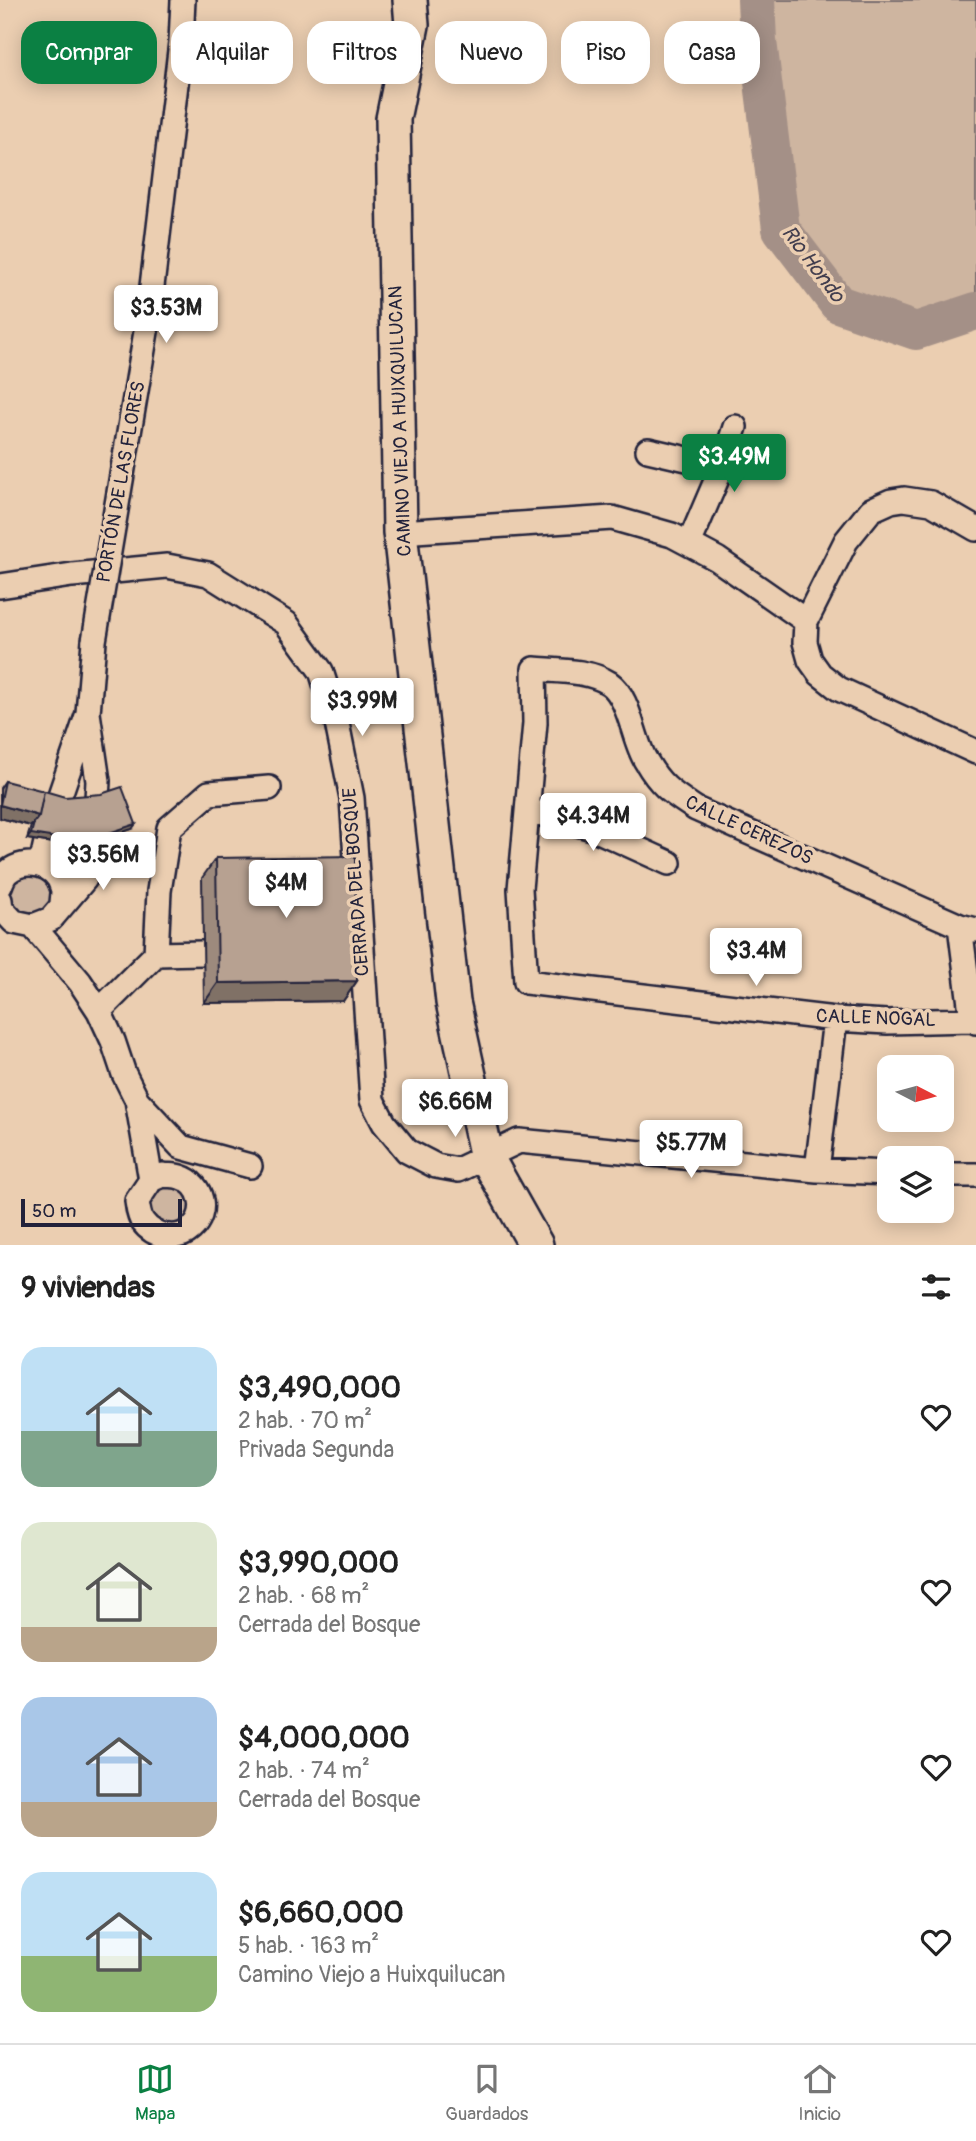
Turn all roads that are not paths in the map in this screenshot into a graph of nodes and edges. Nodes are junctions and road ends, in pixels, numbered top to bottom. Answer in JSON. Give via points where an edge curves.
{"nodes":[{"id":1,"x":183,"y":0,"type":"edge"},
{"id":2,"x":410,"y":0,"type":"edge"},
{"id":3,"x":735,"y":428,"type":"dead end"},
{"id":4,"x":648,"y":450,"type":"dead end"},
{"id":5,"x":722,"y":467,"type":"junction"},
{"id":6,"x":976,"y":529,"type":"edge"},
{"id":7,"x":400,"y":532,"type":"junction"},
{"id":8,"x":689,"y":544,"type":"junction"},
{"id":9,"x":0,"y":586,"type":"edge"},
{"id":10,"x":806,"y":621,"type":"junction"},
{"id":11,"x":89,"y":713,"type":"junction"},
{"id":12,"x":976,"y":752,"type":"edge"},
{"id":13,"x":269,"y":788,"type":"dead end"},
{"id":14,"x":97,"y":799,"type":"edge"},
{"id":15,"x":58,"y":801,"type":"edge"},
{"id":16,"x":528,"y":810,"type":"junction"},
{"id":17,"x":96,"y":841,"type":"edge"},
{"id":18,"x":46,"y":842,"type":"edge"},
{"id":19,"x":0,"y":862,"type":"edge"},
{"id":20,"x":669,"y":863,"type":"dead end"},
{"id":21,"x":32,"y":864,"type":"junction"},
{"id":22,"x":0,"y":901,"type":"edge"},
{"id":23,"x":62,"y":904,"type":"junction"},
{"id":24,"x":33,"y":926,"type":"junction"},
{"id":25,"x":968,"y":928,"type":"edge"},
{"id":26,"x":203,"y":953,"type":"dead end"},
{"id":27,"x":156,"y":954,"type":"junction"},
{"id":28,"x":99,"y":1010,"type":"junction"},
{"id":29,"x":835,"y":1019,"type":"junction"},
{"id":30,"x":974,"y":1021,"type":"edge"},
{"id":31,"x":137,"y":1100,"type":"junction"},
{"id":32,"x":487,"y":1158,"type":"junction"},
{"id":33,"x":250,"y":1166,"type":"dead end"},
{"id":34,"x":817,"y":1170,"type":"junction"},
{"id":35,"x":877,"y":1172,"type":"edge"},
{"id":36,"x":954,"y":1175,"type":"edge"},
{"id":37,"x":976,"y":1175,"type":"edge"},
{"id":38,"x":151,"y":1180,"type":"dead end"},
{"id":39,"x":536,"y":1245,"type":"edge"}],
"edges":[{"from":1,"to":11,"type":"street","name":"PORTÓN DE LAS FLORES","bridge":true,"via":[[148,320],[94,641]]},
{"from":2,"to":7,"type":"main road","name":"CAMINO VIEJO A HUIXQUILUCAN","via":[[412,25],[393,119]]},
{"from":3,"to":5,"type":"street"},
{"from":4,"to":5,"type":"street"},
{"from":5,"to":8,"type":"street"},
{"from":6,"to":10,"type":"street","via":[[931,503],[904,499],[871,510],[846,541]]},
{"from":7,"to":8,"type":"street","via":[[612,518]]},
{"from":7,"to":32,"type":"main road","name":"CAMINO VIEJO A HUIXQUILUCAN","via":[[453,1002]]},
{"from":8,"to":10,"type":"street"},
{"from":9,"to":32,"type":"street","name":"CERRADA DEL BOSQUE","via":[[167,566],[208,574],[286,623],[321,671],[352,798],[372,1100],[407,1151],[436,1166],[458,1170]]},
{"from":10,"to":12,"type":"street","via":[[810,660],[839,689]]},
{"from":11,"to":14,"type":"street","name":"PORTÓN DE LAS FLORES"},
{"from":11,"to":15,"type":"street","name":"PORTÓN DE LAS FLORES"},
{"from":13,"to":27,"type":"street","via":[[209,793],[169,828]]},
{"from":16,"to":20,"type":"street","via":[[592,828]]},
{"from":16,"to":25,"type":"street","name":"CALLE CEREZOS","via":[[534,669],[590,676],[611,684],[624,704],[644,759],[664,788],[696,809]]},
{"from":16,"to":29,"type":"street","name":"CALLE NOGAL","via":[[520,889],[526,982]]},
{"from":17,"to":23,"type":"street","via":[[85,879]]},
{"from":18,"to":21,"type":"street"},
{"from":19,"to":21,"type":"street"},
{"from":21,"to":22,"type":"street","via":[[7,873]]},
{"from":21,"to":23,"type":"street","via":[[55,873],[63,888]]},
{"from":22,"to":24,"type":"street","via":[[15,922]]},
{"from":23,"to":24,"type":"street","via":[[51,919]]},
{"from":24,"to":28,"type":"street"},
{"from":25,"to":30,"type":"street"},
{"from":26,"to":27,"type":"street"},
{"from":27,"to":28,"type":"street"},
{"from":28,"to":31,"type":"street"},
{"from":29,"to":30,"type":"street","name":"CALLE NOGAL"},
{"from":29,"to":34,"type":"street"},
{"from":31,"to":33,"type":"street","via":[[181,1147]]},
{"from":31,"to":38,"type":"street"},
{"from":32,"to":34,"type":"street","name":"CERRADA DEL BOSQUE","via":[[519,1141]]},
{"from":32,"to":39,"type":"main road","name":"CAMINO VIEJO A HUIXQUILUCAN"},
{"from":34,"to":35,"type":"street","name":"CERRADA DEL BOSQUE"},
{"from":36,"to":37,"type":"street"}]}
